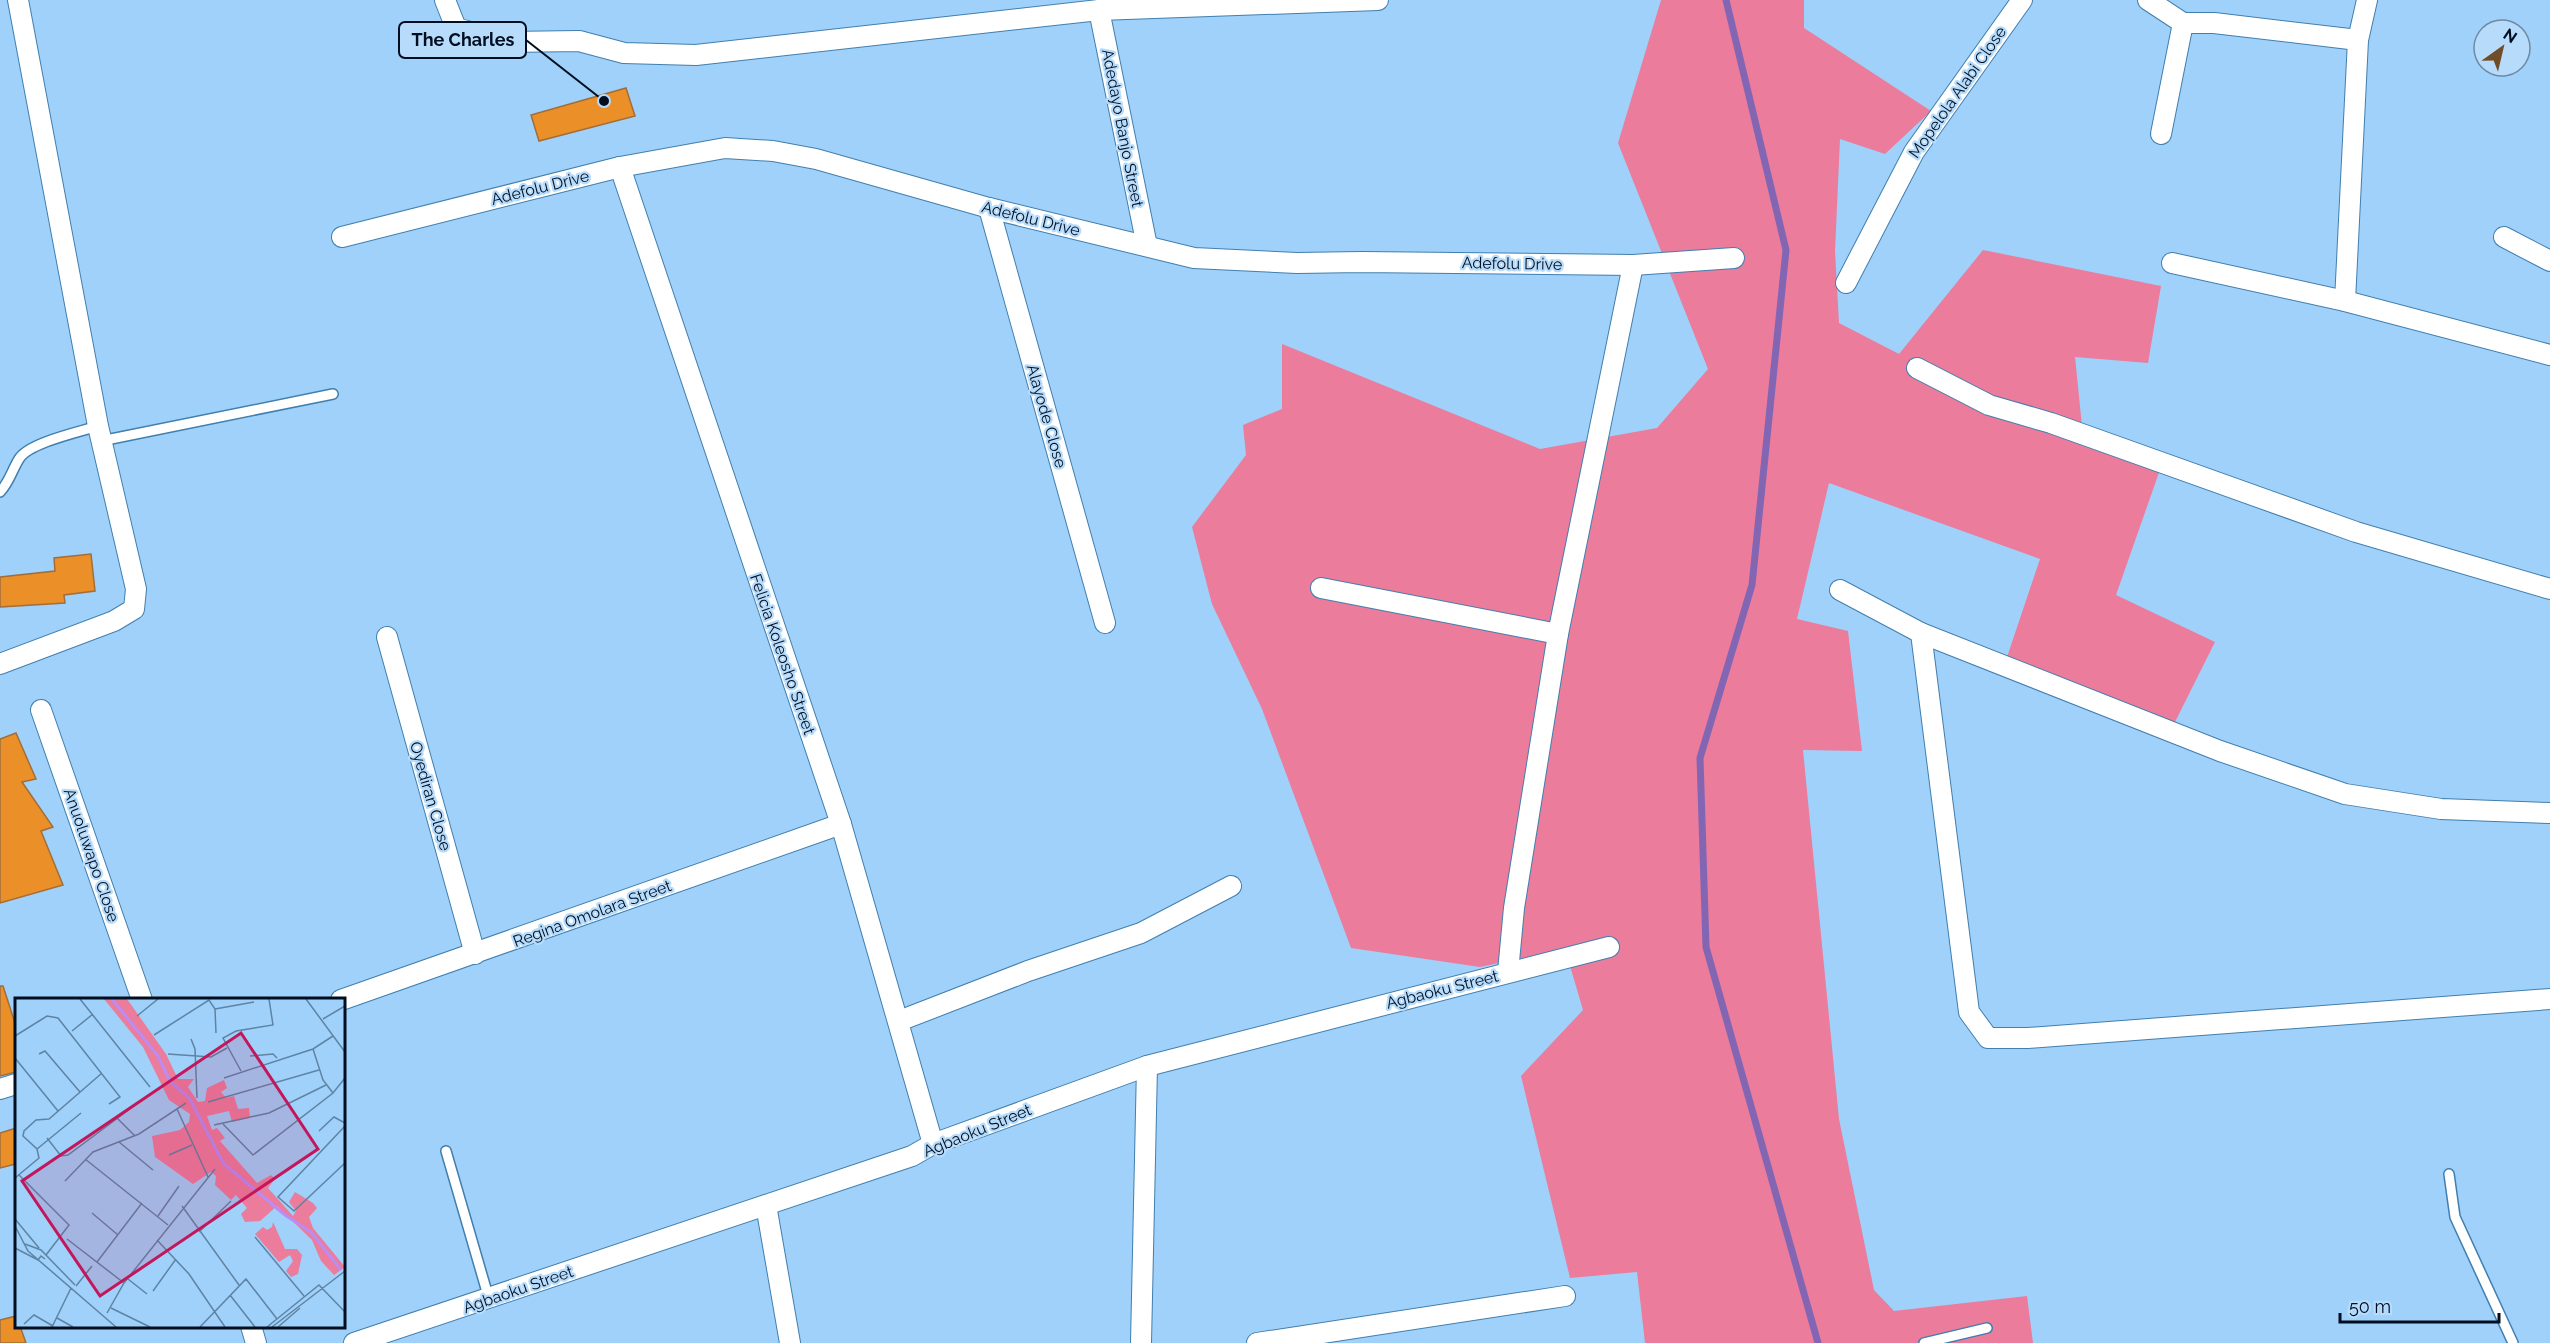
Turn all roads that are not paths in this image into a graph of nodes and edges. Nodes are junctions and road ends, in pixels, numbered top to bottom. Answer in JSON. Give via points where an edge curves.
{"nodes":[{"id":1,"x":18,"y":0,"type":"edge"},
{"id":2,"x":445,"y":0,"type":"edge"},
{"id":3,"x":1378,"y":0,"type":"edge"},
{"id":4,"x":2022,"y":0,"type":"edge"},
{"id":5,"x":2148,"y":0,"type":"edge"},
{"id":6,"x":2367,"y":0,"type":"edge"},
{"id":7,"x":1099,"y":10,"type":"junction"},
{"id":8,"x":2183,"y":22,"type":"junction"},
{"id":9,"x":2358,"y":40,"type":"junction"},
{"id":10,"x":2161,"y":134,"type":"dead end"},
{"id":11,"x":620,"y":167,"type":"junction"},
{"id":12,"x":989,"y":208,"type":"junction"},
{"id":13,"x":342,"y":237,"type":"dead end"},
{"id":14,"x":2504,"y":237,"type":"dead end"},
{"id":15,"x":1147,"y":246,"type":"junction"},
{"id":16,"x":1734,"y":258,"type":"dead end"},
{"id":17,"x":2550,"y":261,"type":"edge"},
{"id":18,"x":2172,"y":263,"type":"dead end"},
{"id":19,"x":1633,"y":265,"type":"junction"},
{"id":20,"x":1846,"y":283,"type":"dead end"},
{"id":21,"x":2345,"y":301,"type":"junction"},
{"id":22,"x":2550,"y":355,"type":"edge"},
{"id":23,"x":1917,"y":368,"type":"dead end"},
{"id":24,"x":333,"y":394,"type":"dead end"},
{"id":25,"x":99,"y":434,"type":"junction"},
{"id":26,"x":0,"y":492,"type":"edge"},
{"id":27,"x":1321,"y":588,"type":"dead end"},
{"id":28,"x":2550,"y":589,"type":"edge"},
{"id":29,"x":1840,"y":590,"type":"dead end"},
{"id":30,"x":1105,"y":623,"type":"dead end"},
{"id":31,"x":1921,"y":633,"type":"junction"},
{"id":32,"x":1558,"y":634,"type":"junction"},
{"id":33,"x":387,"y":637,"type":"dead end"},
{"id":34,"x":0,"y":664,"type":"edge"},
{"id":35,"x":41,"y":710,"type":"dead end"},
{"id":36,"x":2550,"y":813,"type":"edge"},
{"id":37,"x":841,"y":824,"type":"junction"},
{"id":38,"x":1231,"y":886,"type":"dead end"},
{"id":39,"x":1609,"y":947,"type":"dead end"},
{"id":40,"x":475,"y":954,"type":"junction"},
{"id":41,"x":1508,"y":972,"type":"junction"},
{"id":42,"x":142,"y":998,"type":"edge"},
{"id":43,"x":344,"y":998,"type":"edge"},
{"id":44,"x":2550,"y":999,"type":"edge"},
{"id":45,"x":898,"y":1021,"type":"junction"},
{"id":46,"x":1147,"y":1066,"type":"junction"},
{"id":47,"x":15,"y":1084,"type":"edge"},
{"id":48,"x":0,"y":1089,"type":"edge"},
{"id":49,"x":933,"y":1144,"type":"junction"},
{"id":50,"x":446,"y":1151,"type":"dead end"},
{"id":51,"x":2449,"y":1174,"type":"dead end"},
{"id":52,"x":766,"y":1205,"type":"junction"},
{"id":53,"x":1565,"y":1296,"type":"dead end"},
{"id":54,"x":489,"y":1299,"type":"junction"},
{"id":55,"x":252,"y":1328,"type":"edge"},
{"id":56,"x":1987,"y":1328,"type":"dead end"},
{"id":57,"x":256,"y":1343,"type":"edge"},
{"id":58,"x":354,"y":1343,"type":"edge"},
{"id":59,"x":790,"y":1343,"type":"edge"},
{"id":60,"x":1141,"y":1343,"type":"edge"},
{"id":61,"x":1257,"y":1343,"type":"edge"},
{"id":62,"x":1924,"y":1343,"type":"edge"},
{"id":63,"x":2513,"y":1343,"type":"edge"}],
"edges":[{"from":1,"to":25,"type":"street"},
{"from":2,"to":7,"type":"street","via":[[456,28],[477,36],[507,42],[579,41],[624,53],[684,54]]},
{"from":3,"to":7,"type":"street"},
{"from":4,"to":20,"type":"street","name":"Mopelola Alabi Close","via":[[1914,152]]},
{"from":5,"to":8,"type":"street"},
{"from":6,"to":9,"type":"street"},
{"from":7,"to":15,"type":"street","name":"Adedayo Banjo Street"},
{"from":8,"to":9,"type":"street"},
{"from":8,"to":10,"type":"street"},
{"from":9,"to":21,"type":"street"},
{"from":11,"to":12,"type":"street","name":"Adefolu Drive","via":[[725,148],[773,152],[816,159]]},
{"from":11,"to":13,"type":"street","name":"Adefolu Drive"},
{"from":11,"to":37,"type":"street","name":"Felicia Koleosho Street"},
{"from":12,"to":15,"type":"street","name":"Adefolu Drive"},
{"from":12,"to":30,"type":"street","name":"Alayode Close"},
{"from":14,"to":17,"type":"street"},
{"from":15,"to":19,"type":"street","name":"Adefolu Drive","via":[[1194,258],[1297,263]]},
{"from":16,"to":19,"type":"street","name":"Adefolu Drive"},
{"from":18,"to":21,"type":"street"},
{"from":19,"to":32,"type":"street"},
{"from":21,"to":22,"type":"street"},
{"from":23,"to":28,"type":"street","via":[[1989,405],[2051,423],[2356,532]]},
{"from":24,"to":25,"type":"lane"},
{"from":25,"to":26,"type":"lane","via":[[41,444],[20,456],[10,481]]},
{"from":25,"to":34,"type":"street","via":[[136,589],[134,609],[114,621]]},
{"from":27,"to":32,"type":"street"},
{"from":29,"to":31,"type":"street"},
{"from":31,"to":36,"type":"street","via":[[2220,751],[2345,794],[2441,809]]},
{"from":31,"to":44,"type":"street","via":[[1970,1012],[1988,1038]]},
{"from":32,"to":41,"type":"street","via":[[1514,908]]},
{"from":33,"to":40,"type":"street","name":"Oyediran Close"},
{"from":35,"to":42,"type":"street","name":"Anuoluwapo Close"},
{"from":37,"to":40,"type":"street","name":"Regina Omolara Street"},
{"from":37,"to":45,"type":"street","name":"Felicia Koleosho Street"},
{"from":38,"to":45,"type":"street","via":[[1141,933]]},
{"from":39,"to":41,"type":"street","name":"Agbaoku Street"},
{"from":40,"to":43,"type":"street","name":"Regina Omolara Street"},
{"from":41,"to":46,"type":"street","name":"Agbaoku Street"},
{"from":45,"to":49,"type":"street","name":"Felicia Koleosho Street"},
{"from":46,"to":49,"type":"street","name":"Agbaoku Street"},
{"from":46,"to":60,"type":"street"},
{"from":47,"to":48,"type":"street"},
{"from":49,"to":52,"type":"street","name":"Agbaoku Street","via":[[912,1156]]},
{"from":50,"to":54,"type":"lane"},
{"from":51,"to":63,"type":"lane","via":[[2455,1217]]},
{"from":52,"to":54,"type":"street","name":"Agbaoku Street"},
{"from":52,"to":59,"type":"street"},
{"from":53,"to":61,"type":"street"},
{"from":54,"to":58,"type":"street","name":"Agbaoku Street"},
{"from":55,"to":57,"type":"street"},
{"from":56,"to":62,"type":"lane"}]}
